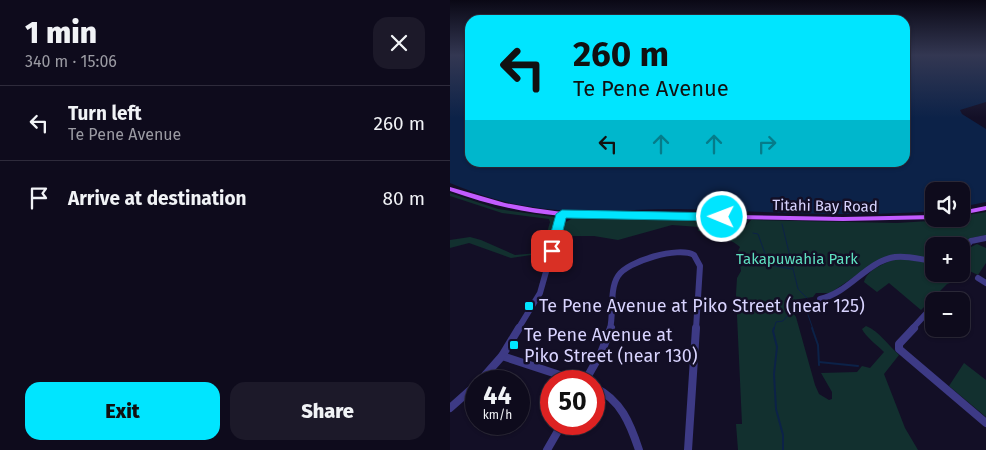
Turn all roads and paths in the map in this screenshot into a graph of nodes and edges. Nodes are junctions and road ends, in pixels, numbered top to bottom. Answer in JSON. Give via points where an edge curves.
{"nodes":[{"id":1,"x":450,"y":189,"type":"edge"},
{"id":2,"x":986,"y":208,"type":"edge"},
{"id":3,"x":970,"y":211,"type":"edge"},
{"id":4,"x":562,"y":214,"type":"junction"},
{"id":5,"x":925,"y":216,"type":"edge"},
{"id":6,"x":986,"y":238,"type":"edge"},
{"id":7,"x":970,"y":242,"type":"edge"},
{"id":8,"x":925,"y":260,"type":"edge"},
{"id":9,"x":978,"y":278,"type":"dead end"},
{"id":10,"x":986,"y":283,"type":"edge"},
{"id":11,"x":820,"y":298,"type":"dead end"},
{"id":12,"x":925,"y":315,"type":"edge"},
{"id":13,"x":502,"y":356,"type":"junction"},
{"id":14,"x":490,"y":370,"type":"edge"},
{"id":15,"x":545,"y":370,"type":"edge"},
{"id":16,"x":591,"y":370,"type":"edge"},
{"id":17,"x":605,"y":393,"type":"edge"},
{"id":18,"x":465,"y":395,"type":"edge"},
{"id":19,"x":450,"y":408,"type":"edge"},
{"id":20,"x":986,"y":424,"type":"edge"},
{"id":21,"x":556,"y":435,"type":"edge"},
{"id":22,"x":547,"y":450,"type":"edge"},
{"id":23,"x":639,"y":450,"type":"edge"},
{"id":24,"x":688,"y":450,"type":"edge"}],
"edges":[{"from":1,"to":4,"type":"main road","name":"Titahi Bay Road","via":[[502,206]]},
{"from":2,"to":3,"type":"main road"},
{"from":4,"to":5,"type":"main road","name":"Titahi Bay Road","via":[[860,219]]},
{"from":4,"to":13,"type":"street","via":[[540,292]]},
{"from":6,"to":7,"type":"street"},
{"from":8,"to":11,"type":"street","via":[[891,258],[833,296]]},
{"from":9,"to":10,"type":"street"},
{"from":12,"to":20,"type":"street","via":[[899,344],[899,349]]},
{"from":13,"to":14,"type":"street"},
{"from":13,"to":15,"type":"street"},
{"from":16,"to":24,"type":"street","via":[[610,328],[616,280],[622,270],[675,252],[692,254],[700,266]]},
{"from":17,"to":23,"type":"street","via":[[621,407]]},
{"from":18,"to":19,"type":"street"},
{"from":21,"to":22,"type":"street"}]}
